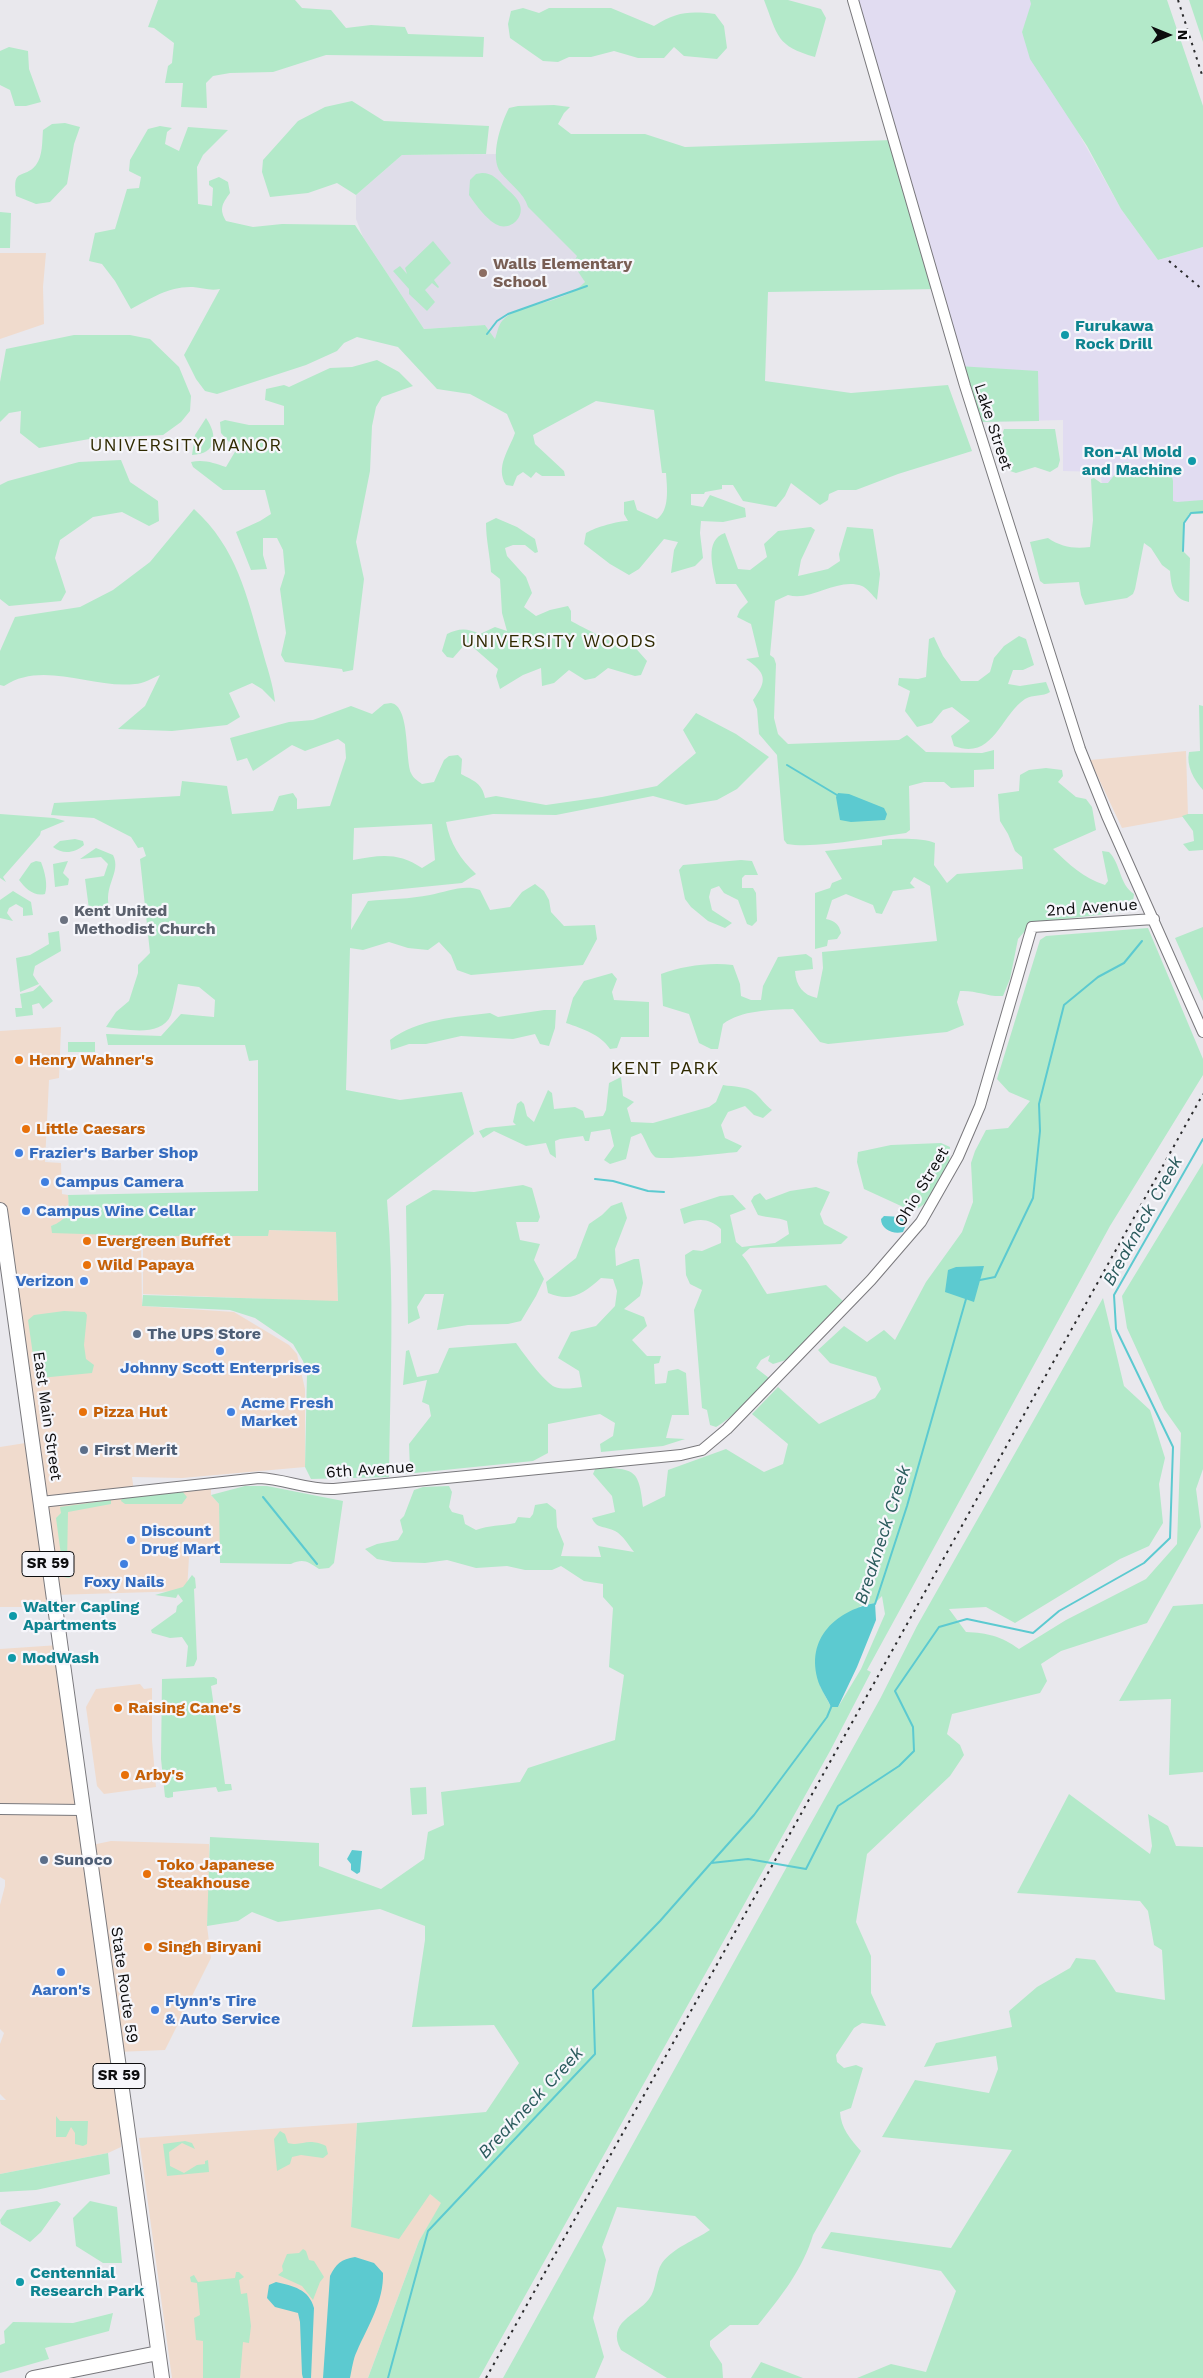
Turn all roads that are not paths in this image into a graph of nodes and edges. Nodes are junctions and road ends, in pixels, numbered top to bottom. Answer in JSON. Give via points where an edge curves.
{"nodes":[{"id":1,"x":853,"y":0,"type":"edge"},
{"id":2,"x":1154,"y":919,"type":"junction"},
{"id":3,"x":1032,"y":928,"type":"joint"},
{"id":4,"x":1203,"y":1032,"type":"edge"},
{"id":5,"x":0,"y":1210,"type":"edge"},
{"id":6,"x":702,"y":1450,"type":"joint"},
{"id":7,"x":41,"y":1502,"type":"junction"},
{"id":8,"x":57,"y":1627,"type":"joint"},
{"id":9,"x":0,"y":1809,"type":"edge"},
{"id":10,"x":82,"y":1810,"type":"junction"},
{"id":11,"x":158,"y":2353,"type":"junction"},
{"id":12,"x":34,"y":2378,"type":"edge"},
{"id":13,"x":162,"y":2378,"type":"edge"}],
"edges":[{"from":1,"to":2,"type":"street","name":"Lake Street","via":[[962,378],[1080,749]]},
{"from":2,"to":3,"type":"street","name":"2nd Avenue"},
{"from":2,"to":4,"type":"street","name":"Lake Street"},
{"from":3,"to":6,"type":"street","name":"Ohio Street","via":[[980,1106],[958,1157],[921,1222],[871,1280],[727,1429]]},
{"from":5,"to":7,"type":"main road","name":"East Main Street","number":"SR 59"},
{"from":6,"to":7,"type":"street","name":"6th Avenue","via":[[681,1455],[334,1488],[310,1488],[259,1478]]},
{"from":7,"to":8,"type":"main road","name":"East Main Street","number":"SR 59"},
{"from":8,"to":10,"type":"main road","name":"State Route 59","number":"SR 59"},
{"from":9,"to":10,"type":"street"},
{"from":10,"to":11,"type":"main road","name":"State Route 59","number":"SR 59"},
{"from":11,"to":12,"type":"main road"},
{"from":11,"to":13,"type":"main road","name":"State Route 59","number":"SR 59"}]}
